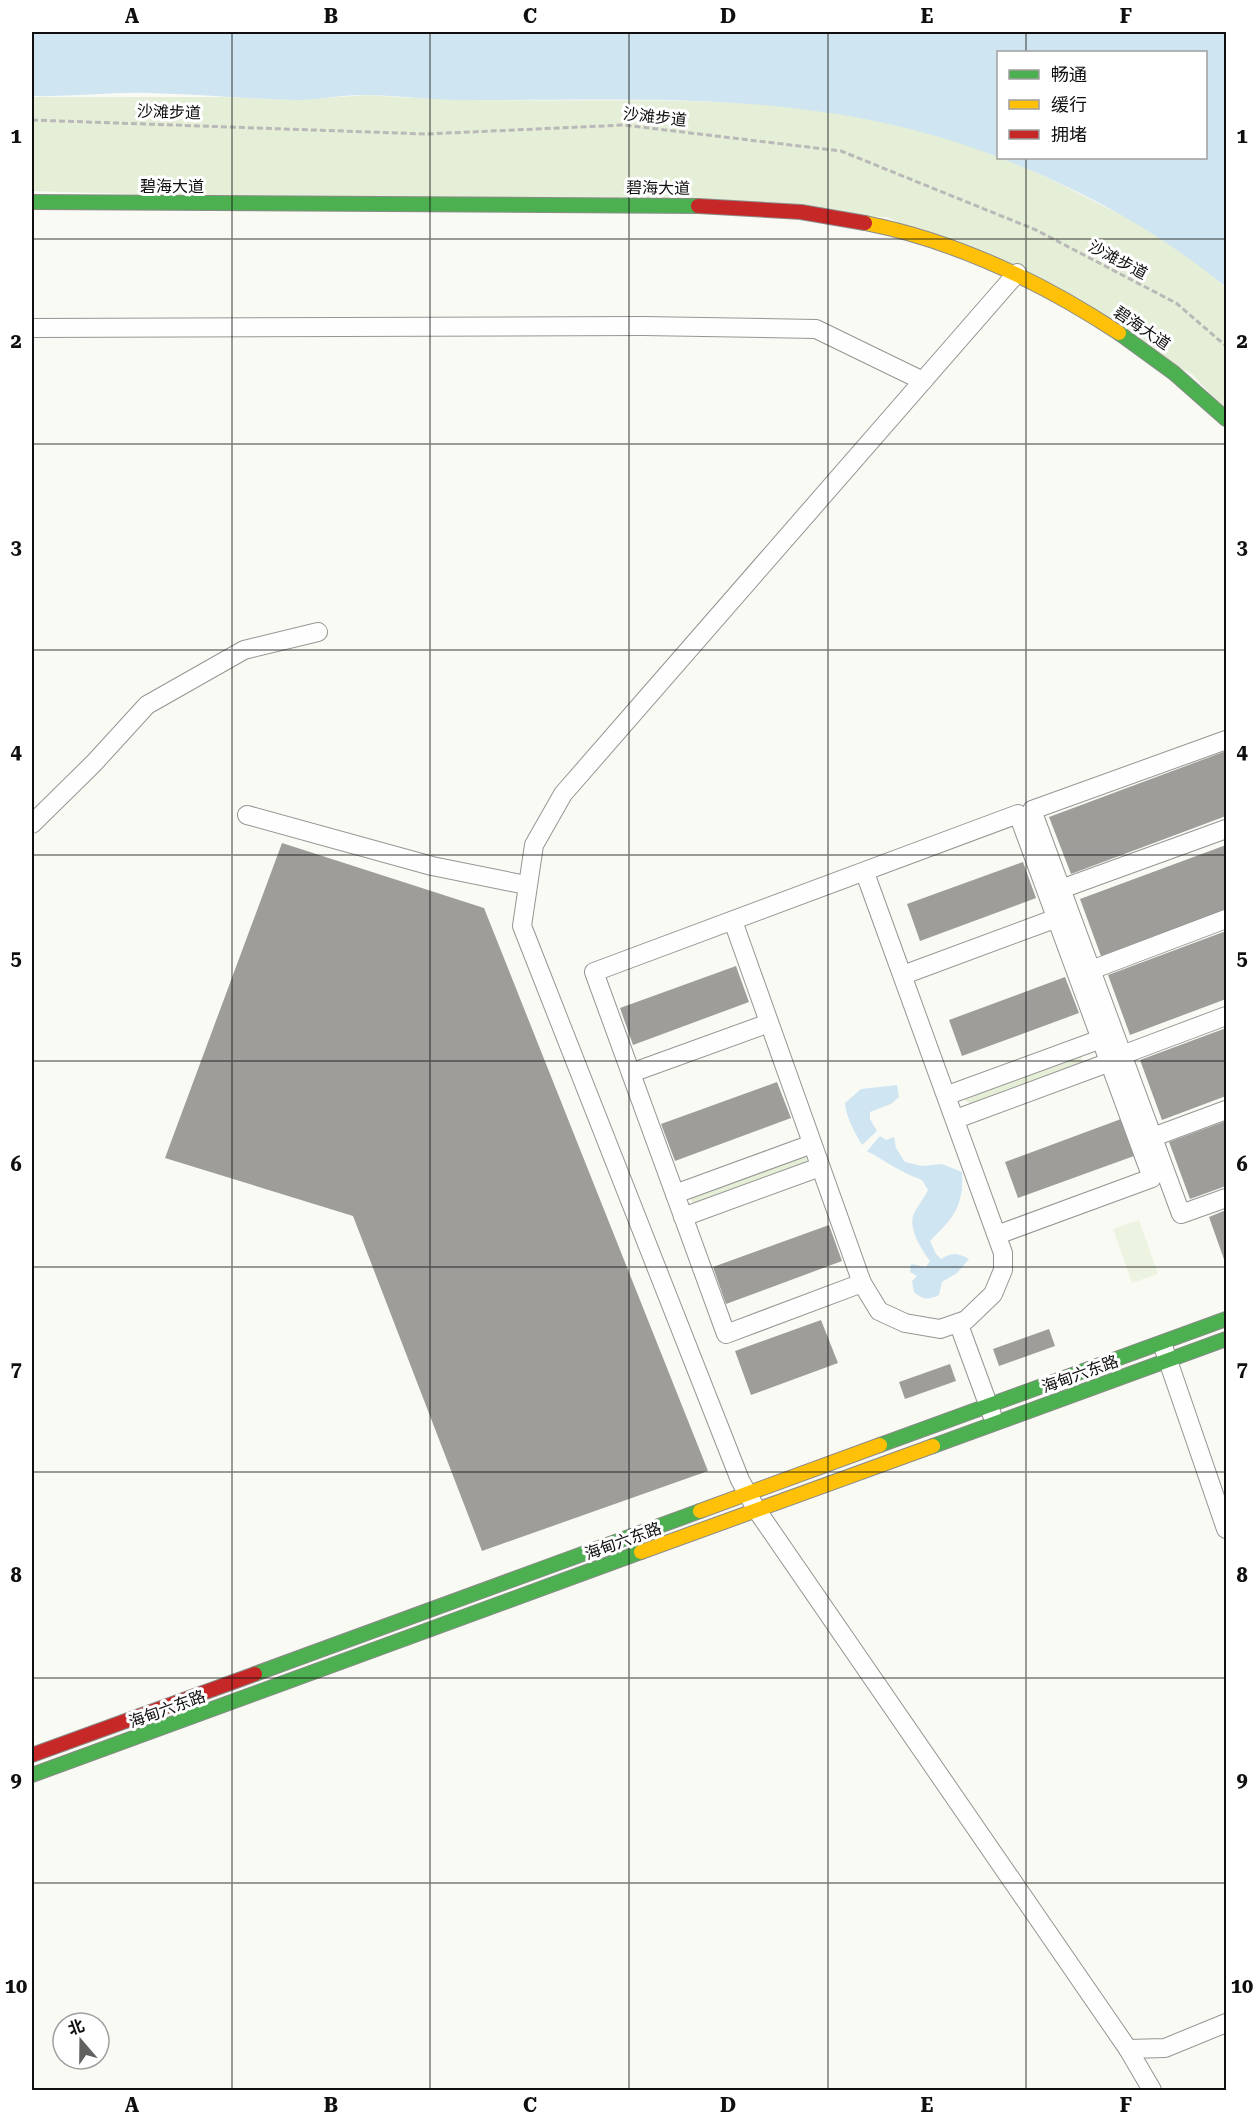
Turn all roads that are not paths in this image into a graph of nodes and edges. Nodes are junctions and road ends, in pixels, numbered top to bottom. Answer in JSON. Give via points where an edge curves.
{"nodes":[{"id":1,"x":32,"y":193,"type":"edge"},
{"id":2,"x":32,"y":202,"type":"edge"},
{"id":3,"x":1017,"y":273,"type":"junction"},
{"id":4,"x":32,"y":328,"type":"edge"},
{"id":5,"x":923,"y":381,"type":"junction"},
{"id":6,"x":1227,"y":406,"type":"edge"},
{"id":7,"x":1227,"y":419,"type":"edge"},
{"id":8,"x":318,"y":632,"type":"dead end"},
{"id":9,"x":1227,"y":740,"type":"edge"},
{"id":10,"x":1025,"y":812,"type":"junction"},
{"id":11,"x":247,"y":815,"type":"dead end"},
{"id":12,"x":32,"y":824,"type":"edge"},
{"id":13,"x":1227,"y":829,"type":"edge"},
{"id":14,"x":865,"y":873,"type":"junction"},
{"id":15,"x":526,"y":885,"type":"junction"},
{"id":16,"x":1061,"y":889,"type":"junction"},
{"id":17,"x":1057,"y":918,"type":"junction"},
{"id":18,"x":1227,"y":919,"type":"edge"},
{"id":19,"x":733,"y":921,"type":"junction"},
{"id":20,"x":1091,"y":970,"type":"junction"},
{"id":21,"x":903,"y":975,"type":"junction"},
{"id":22,"x":1227,"y":1016,"type":"edge"},
{"id":23,"x":768,"y":1023,"type":"junction"},
{"id":24,"x":1101,"y":1039,"type":"junction"},
{"id":25,"x":1116,"y":1058,"type":"junction"},
{"id":26,"x":631,"y":1073,"type":"junction"},
{"id":27,"x":948,"y":1095,"type":"junction"},
{"id":28,"x":1227,"y":1110,"type":"edge"},
{"id":29,"x":957,"y":1119,"type":"junction"},
{"id":30,"x":1153,"y":1137,"type":"junction"},
{"id":31,"x":812,"y":1144,"type":"junction"},
{"id":32,"x":820,"y":1167,"type":"junction"},
{"id":33,"x":675,"y":1194,"type":"junction"},
{"id":34,"x":1227,"y":1198,"type":"edge"},
{"id":35,"x":683,"y":1217,"type":"junction"},
{"id":36,"x":997,"y":1235,"type":"junction"},
{"id":37,"x":862,"y":1283,"type":"junction"},
{"id":38,"x":1227,"y":1319,"type":"edge"},
{"id":39,"x":959,"y":1325,"type":"junction"},
{"id":40,"x":1227,"y":1339,"type":"edge"},
{"id":41,"x":1161,"y":1342,"type":"junction"},
{"id":42,"x":1168,"y":1360,"type":"junction"},
{"id":43,"x":988,"y":1404,"type":"junction"},
{"id":44,"x":994,"y":1422,"type":"junction"},
{"id":45,"x":747,"y":1492,"type":"junction"},
{"id":46,"x":756,"y":1509,"type":"junction"},
{"id":47,"x":1227,"y":1529,"type":"edge"},
{"id":48,"x":32,"y":1755,"type":"edge"},
{"id":49,"x":32,"y":1775,"type":"edge"},
{"id":50,"x":1227,"y":2023,"type":"edge"},
{"id":51,"x":1128,"y":2049,"type":"junction"},
{"id":52,"x":1152,"y":2091,"type":"edge"}],
"edges":[{"from":1,"to":6,"type":"main road","name":"碧海大道","via":[[727,196],[834,205],[961,239],[1057,282],[1163,350]]},
{"from":2,"to":3,"type":"main road","name":"碧海大道","via":[[761,207],[827,214],[904,231]]},
{"from":3,"to":5,"type":"street"},
{"from":3,"to":7,"type":"main road","name":"碧海大道","via":[[1058,293],[1147,350]]},
{"from":4,"to":5,"type":"street","via":[[816,329]]},
{"from":5,"to":15,"type":"street","via":[[563,794],[534,845]]},
{"from":8,"to":12,"type":"street","via":[[244,650],[147,705]]},
{"from":9,"to":10,"type":"street"},
{"from":10,"to":14,"type":"street"},
{"from":10,"to":16,"type":"street"},
{"from":10,"to":17,"type":"street"},
{"from":11,"to":15,"type":"street","via":[[432,866]]},
{"from":13,"to":16,"type":"street"},
{"from":14,"to":19,"type":"street"},
{"from":14,"to":21,"type":"street"},
{"from":15,"to":45,"type":"street","via":[[522,926],[529,946]]},
{"from":16,"to":20,"type":"street"},
{"from":17,"to":21,"type":"street"},
{"from":17,"to":24,"type":"street"},
{"from":18,"to":20,"type":"street"},
{"from":19,"to":23,"type":"street"},
{"from":19,"to":26,"type":"street","via":[[594,972]]},
{"from":20,"to":25,"type":"street"},
{"from":21,"to":27,"type":"street"},
{"from":22,"to":25,"type":"street"},
{"from":23,"to":26,"type":"street"},
{"from":23,"to":31,"type":"street"},
{"from":24,"to":25,"type":"street"},
{"from":24,"to":27,"type":"street"},
{"from":25,"to":29,"type":"street"},
{"from":25,"to":30,"type":"street"},
{"from":25,"to":36,"type":"street","via":[[1152,1178]]},
{"from":26,"to":33,"type":"street"},
{"from":27,"to":29,"type":"street"},
{"from":28,"to":30,"type":"street"},
{"from":29,"to":36,"type":"street"},
{"from":30,"to":34,"type":"street","via":[[1181,1214]]},
{"from":31,"to":32,"type":"street"},
{"from":31,"to":33,"type":"street"},
{"from":32,"to":35,"type":"street"},
{"from":32,"to":37,"type":"street"},
{"from":33,"to":35,"type":"street"},
{"from":35,"to":37,"type":"street","via":[[726,1334]]},
{"from":36,"to":39,"type":"street","via":[[1003,1270],[993,1294]]},
{"from":37,"to":39,"type":"street","via":[[879,1311],[905,1323],[940,1329]]},
{"from":38,"to":41,"type":"main road","name":"海甸六东路"},
{"from":39,"to":43,"type":"street"},
{"from":40,"to":42,"type":"main road","name":"海甸六东路"},
{"from":41,"to":42,"type":"street"},
{"from":41,"to":43,"type":"main road","name":"海甸六东路"},
{"from":42,"to":44,"type":"main road","name":"海甸六东路"},
{"from":42,"to":47,"type":"street"},
{"from":43,"to":44,"type":"street"},
{"from":43,"to":45,"type":"main road","name":"海甸六东路"},
{"from":44,"to":46,"type":"main road","name":"海甸六东路"},
{"from":45,"to":46,"type":"street"},
{"from":45,"to":48,"type":"main road","name":"海甸六东路"},
{"from":46,"to":49,"type":"main road","name":"海甸六东路"},
{"from":46,"to":51,"type":"street"},
{"from":50,"to":51,"type":"street","via":[[1165,2048]]},
{"from":51,"to":52,"type":"street"}]}
